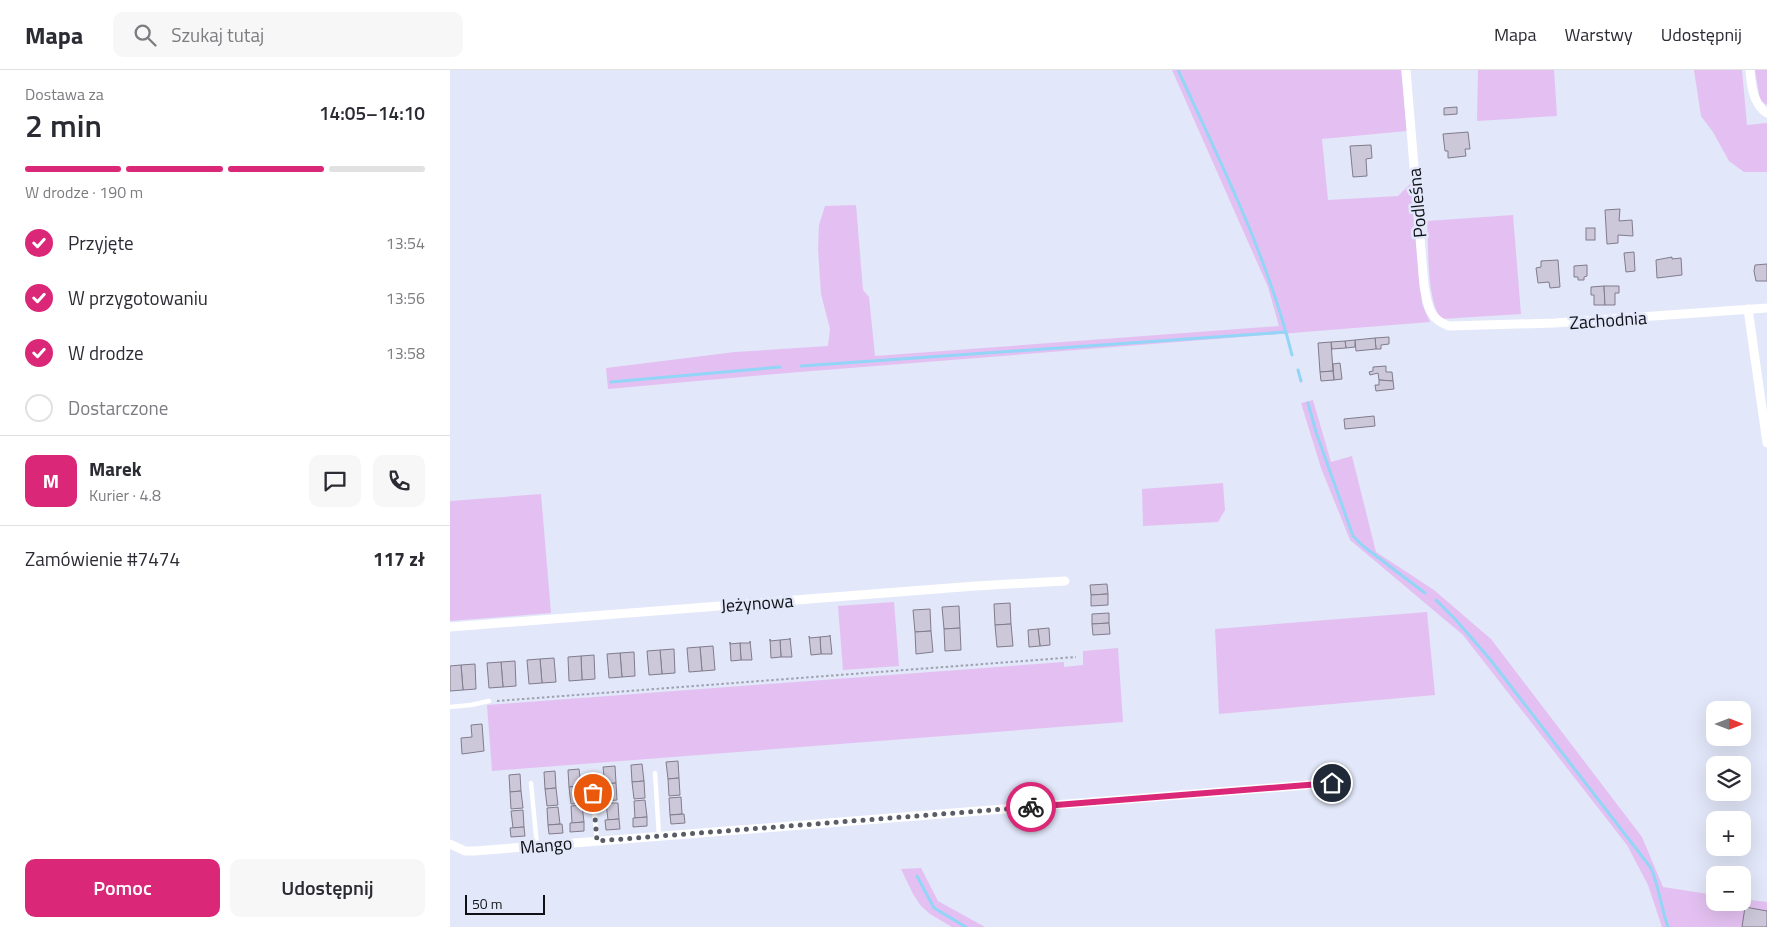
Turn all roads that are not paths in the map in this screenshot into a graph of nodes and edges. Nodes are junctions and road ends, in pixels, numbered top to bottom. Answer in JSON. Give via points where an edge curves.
{"nodes":[{"id":1,"x":1406,"y":70,"type":"edge"},
{"id":2,"x":1750,"y":70,"type":"edge"},
{"id":3,"x":1767,"y":113,"type":"edge"},
{"id":4,"x":1767,"y":308,"type":"edge"},
{"id":5,"x":1748,"y":309,"type":"junction"},
{"id":6,"x":1449,"y":326,"type":"joint"},
{"id":7,"x":1767,"y":443,"type":"edge"},
{"id":8,"x":1065,"y":581,"type":"dead end"},
{"id":9,"x":450,"y":627,"type":"edge"},
{"id":10,"x":489,"y":701,"type":"road end"},
{"id":11,"x":450,"y":707,"type":"edge"},
{"id":12,"x":655,"y":773,"type":"dead end"},
{"id":13,"x":591,"y":778,"type":"dead end"},
{"id":14,"x":531,"y":782,"type":"dead end"},
{"id":15,"x":1332,"y":783,"type":"dead end"},
{"id":16,"x":659,"y":836,"type":"junction"},
{"id":17,"x":597,"y":841,"type":"junction"},
{"id":18,"x":450,"y":844,"type":"edge"},
{"id":19,"x":537,"y":846,"type":"junction"}],
"edges":[{"from":1,"to":6,"type":"street","name":"Podleśna","via":[[1424,286],[1429,310],[1435,320]]},
{"from":2,"to":3,"type":"street","via":[[1755,99]]},
{"from":4,"to":5,"type":"street","name":"Zachodnia"},
{"from":5,"to":6,"type":"street","name":"Zachodnia","via":[[1555,323]]},
{"from":5,"to":7,"type":"street"},
{"from":8,"to":9,"type":"street","name":"Jeżynowa"},
{"from":10,"to":11,"type":"lane"},
{"from":12,"to":16,"type":"lane"},
{"from":13,"to":17,"type":"lane"},
{"from":14,"to":19,"type":"lane"},
{"from":15,"to":16,"type":"street","name":"Mango"},
{"from":16,"to":17,"type":"street","name":"Mango"},
{"from":17,"to":19,"type":"street","name":"Mango"},
{"from":18,"to":19,"type":"street","name":"Mango","via":[[465,851]]}]}
